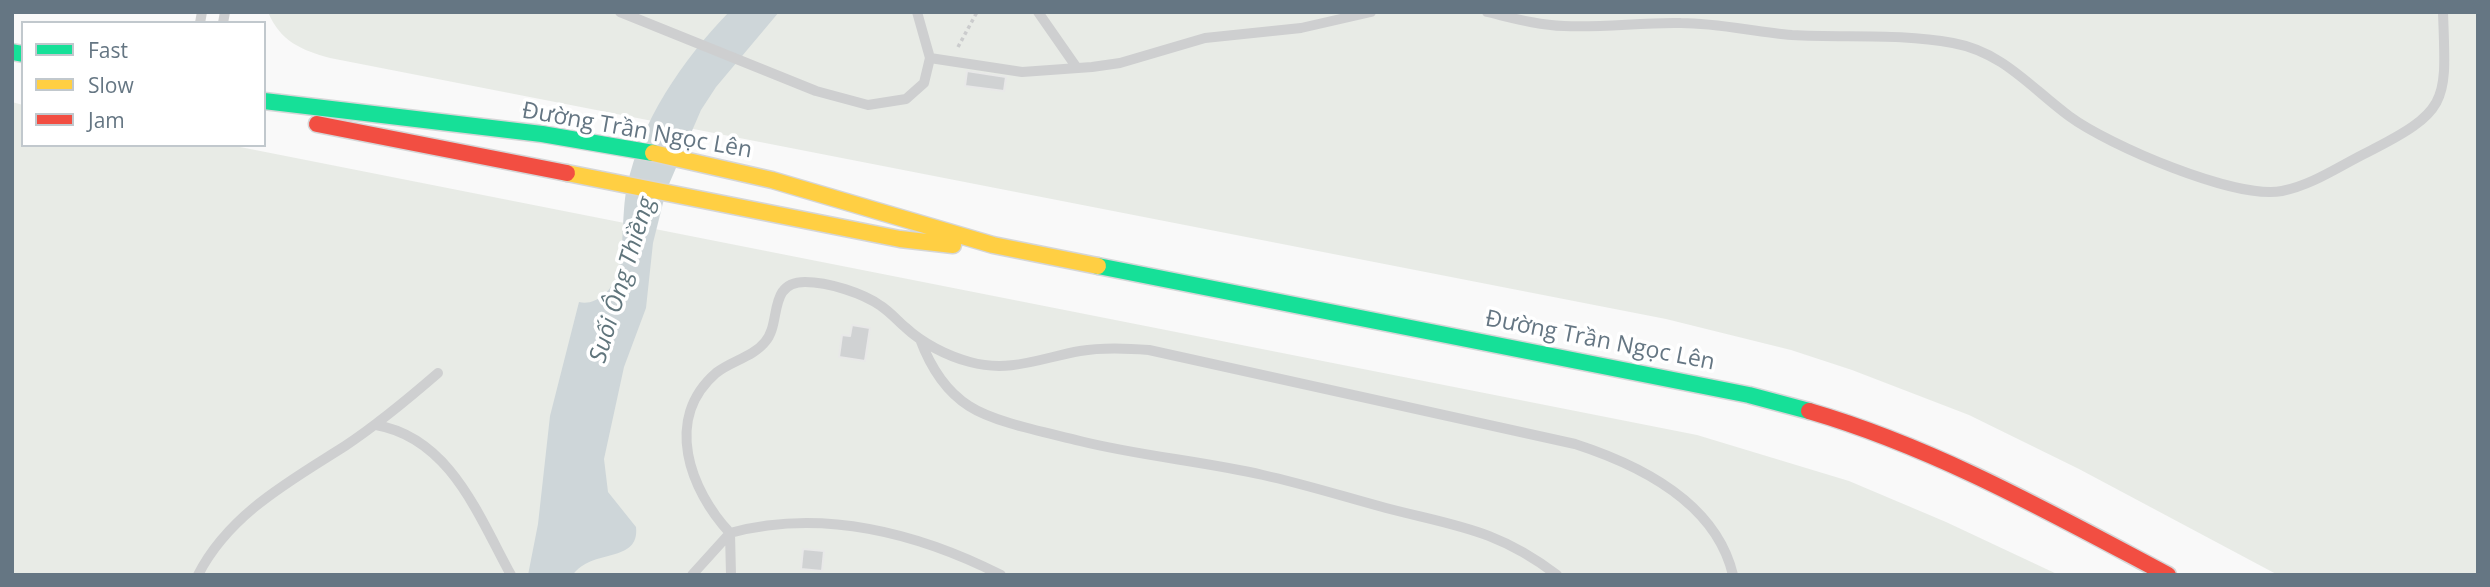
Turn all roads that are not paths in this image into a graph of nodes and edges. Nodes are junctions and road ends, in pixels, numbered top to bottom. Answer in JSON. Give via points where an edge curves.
{"nodes":[{"id":1,"x":620,"y":12,"type":"edge"},
{"id":2,"x":917,"y":12,"type":"edge"},
{"id":3,"x":1038,"y":12,"type":"edge"},
{"id":4,"x":1371,"y":12,"type":"edge"},
{"id":5,"x":1487,"y":12,"type":"edge"},
{"id":6,"x":2443,"y":12,"type":"edge"},
{"id":7,"x":930,"y":58,"type":"junction"},
{"id":8,"x":1077,"y":68,"type":"junction"},
{"id":9,"x":266,"y":102,"type":"edge"},
{"id":10,"x":266,"y":103,"type":"edge"},
{"id":11,"x":993,"y":246,"type":"junction"},
{"id":12,"x":920,"y":339,"type":"junction"},
{"id":13,"x":438,"y":373,"type":"dead end"},
{"id":14,"x":376,"y":425,"type":"junction"},
{"id":15,"x":730,"y":533,"type":"junction"},
{"id":16,"x":198,"y":575,"type":"edge"},
{"id":17,"x":511,"y":575,"type":"edge"},
{"id":18,"x":692,"y":575,"type":"edge"},
{"id":19,"x":731,"y":575,"type":"edge"},
{"id":20,"x":1001,"y":575,"type":"edge"},
{"id":21,"x":1557,"y":575,"type":"edge"},
{"id":22,"x":1733,"y":575,"type":"edge"},
{"id":23,"x":2168,"y":575,"type":"edge"}],
"edges":[{"from":1,"to":7,"type":"lane","via":[[859,104],[884,105],[906,99],[928,76]]},
{"from":2,"to":7,"type":"lane"},
{"from":3,"to":8,"type":"lane"},
{"from":4,"to":8,"type":"lane","via":[[1301,28],[1205,38],[1121,63]]},
{"from":5,"to":6,"type":"lane","via":[[1564,26],[1700,23],[1788,34],[1957,43],[2015,70],[2092,130],[2213,181],[2268,193],[2317,179],[2402,134],[2432,112],[2444,87]]},
{"from":7,"to":8,"type":"lane","via":[[1022,72]]},
{"from":9,"to":11,"type":"street","name":"Đường Trần Ngọc Lên","via":[[627,148],[772,180]]},
{"from":10,"to":11,"type":"street","name":"Đường Trần Ngọc Lên","via":[[325,126],[674,195],[900,239]]},
{"from":11,"to":23,"type":"street","name":"Đường Trần Ngọc Lên","via":[[1709,386],[1793,407],[1874,432],[1956,466]]},
{"from":12,"to":15,"type":"lane","via":[[880,305],[858,294],[807,282],[781,293],[769,338],[706,383],[688,421],[687,449],[697,486]]},
{"from":12,"to":21,"type":"lane","via":[[944,385],[985,414],[1105,447],[1262,475],[1453,522],[1502,539]]},
{"from":12,"to":22,"type":"lane","via":[[955,357],[1006,367],[1101,348],[1149,350],[1575,444],[1628,464],[1694,508],[1725,548]]},
{"from":13,"to":14,"type":"lane"},
{"from":14,"to":16,"type":"lane","via":[[253,508],[220,542]]},
{"from":14,"to":17,"type":"lane","via":[[414,436],[443,460]]},
{"from":15,"to":18,"type":"lane"},
{"from":15,"to":19,"type":"lane"},
{"from":15,"to":20,"type":"lane","via":[[794,522],[845,525],[933,546]]}]}
